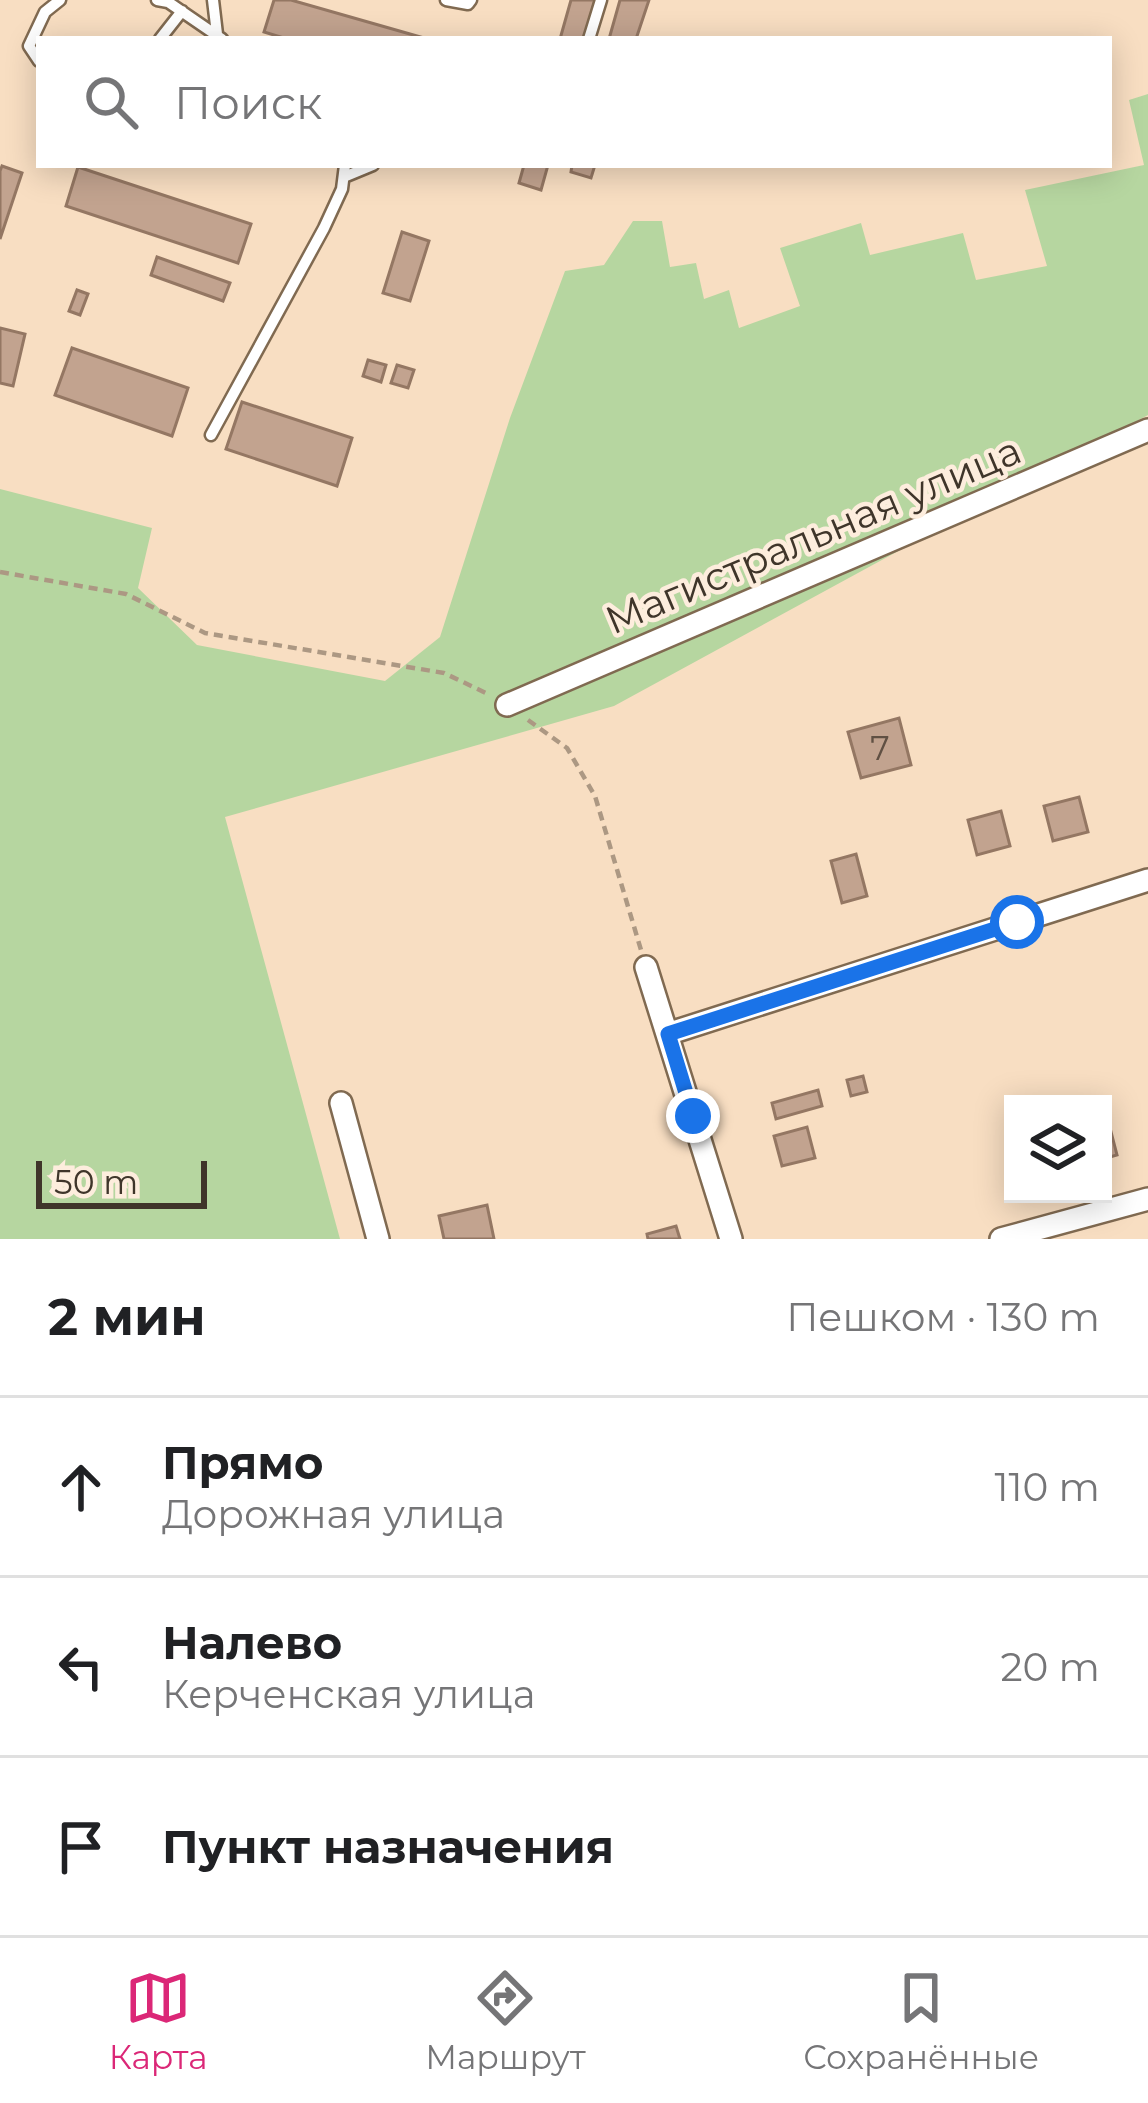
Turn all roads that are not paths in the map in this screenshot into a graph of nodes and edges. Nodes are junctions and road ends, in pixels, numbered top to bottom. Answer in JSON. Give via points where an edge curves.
{"nodes":[{"id":1,"x":60,"y":0,"type":"edge"},
{"id":2,"x":157,"y":0,"type":"edge"},
{"id":3,"x":213,"y":0,"type":"edge"},
{"id":4,"x":446,"y":0,"type":"edge"},
{"id":5,"x":471,"y":0,"type":"edge"},
{"id":6,"x":601,"y":0,"type":"edge"},
{"id":7,"x":182,"y":11,"type":"junction"},
{"id":8,"x":162,"y":36,"type":"edge"},
{"id":9,"x":220,"y":36,"type":"edge"},
{"id":10,"x":591,"y":36,"type":"edge"},
{"id":11,"x":36,"y":56,"type":"edge"},
{"id":12,"x":344,"y":171,"type":"edge"},
{"id":13,"x":1148,"y":430,"type":"edge"},
{"id":14,"x":211,"y":435,"type":"dead end"},
{"id":15,"x":507,"y":705,"type":"road end"},
{"id":16,"x":1148,"y":880,"type":"edge"},
{"id":17,"x":646,"y":967,"type":"road end"},
{"id":18,"x":668,"y":1034,"type":"junction"},
{"id":19,"x":341,"y":1103,"type":"dead end"},
{"id":20,"x":1148,"y":1198,"type":"edge"},
{"id":21,"x":378,"y":1239,"type":"edge"},
{"id":22,"x":731,"y":1239,"type":"edge"},
{"id":23,"x":1001,"y":1239,"type":"edge"}],
"edges":[{"from":1,"to":11,"type":"lane","via":[[29,46]]},
{"from":2,"to":7,"type":"lane"},
{"from":3,"to":9,"type":"lane"},
{"from":4,"to":5,"type":"lane"},
{"from":6,"to":10,"type":"lane"},
{"from":7,"to":8,"type":"lane"},
{"from":7,"to":9,"type":"lane"},
{"from":12,"to":14,"type":"lane","via":[[324,228]]},
{"from":13,"to":15,"type":"street","name":"Магистральная улица"},
{"from":16,"to":18,"type":"street"},
{"from":17,"to":18,"type":"street"},
{"from":18,"to":22,"type":"street"},
{"from":19,"to":21,"type":"street"},
{"from":20,"to":23,"type":"street"}]}
